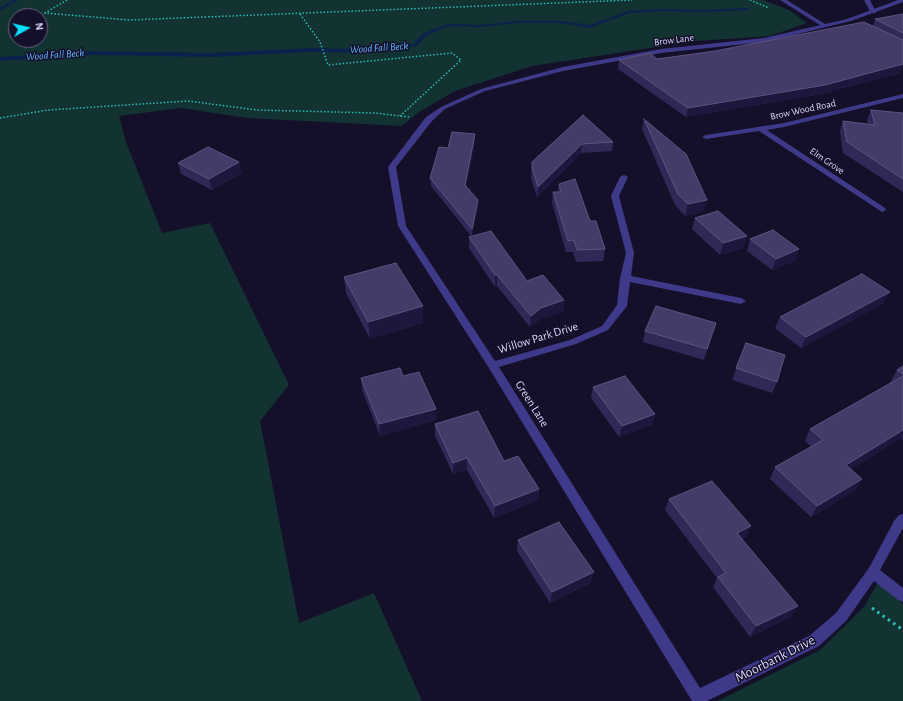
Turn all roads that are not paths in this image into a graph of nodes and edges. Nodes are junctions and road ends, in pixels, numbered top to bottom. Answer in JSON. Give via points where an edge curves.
{"nodes":[{"id":1,"x":783,"y":0,"type":"edge"},
{"id":2,"x":867,"y":0,"type":"edge"},
{"id":3,"x":903,"y":0,"type":"edge"},
{"id":4,"x":873,"y":12,"type":"junction"},
{"id":5,"x":849,"y":20,"type":"junction"},
{"id":6,"x":856,"y":24,"type":"edge"},
{"id":7,"x":825,"y":26,"type":"junction"},
{"id":8,"x":901,"y":99,"type":"edge"},
{"id":9,"x":429,"y":119,"type":"joint"},
{"id":10,"x":760,"y":129,"type":"junction"},
{"id":11,"x":706,"y":137,"type":"dead end"},
{"id":12,"x":624,"y":177,"type":"dead end"},
{"id":13,"x":882,"y":210,"type":"dead end"},
{"id":14,"x":625,"y":278,"type":"junction"},
{"id":15,"x":740,"y":301,"type":"dead end"},
{"id":16,"x":493,"y":365,"type":"junction"},
{"id":17,"x":903,"y":519,"type":"edge"},
{"id":18,"x":873,"y":572,"type":"junction"},
{"id":19,"x":903,"y":596,"type":"edge"},
{"id":20,"x":699,"y":699,"type":"edge"}],
"edges":[{"from":1,"to":7,"type":"street"},
{"from":2,"to":4,"type":"street"},
{"from":3,"to":4,"type":"street","name":"Brow Lane"},
{"from":4,"to":5,"type":"street","name":"Brow Lane"},
{"from":5,"to":6,"type":"street"},
{"from":5,"to":7,"type":"street","name":"Brow Lane"},
{"from":7,"to":9,"type":"street","name":"Brow Lane","via":[[764,40],[661,51],[563,69],[483,90],[443,108]]},
{"from":8,"to":10,"type":"street","name":"Brow Wood Road"},
{"from":9,"to":16,"type":"street","name":"Green Lane","via":[[392,167],[402,226]]},
{"from":10,"to":11,"type":"street","name":"Brow Wood Road"},
{"from":10,"to":13,"type":"street","name":"Elm Grove"},
{"from":12,"to":14,"type":"street","name":"Willow Park Drive","via":[[615,196],[630,253]]},
{"from":14,"to":15,"type":"street"},
{"from":14,"to":16,"type":"street","name":"Willow Park Drive","via":[[622,306],[605,328],[573,342]]},
{"from":16,"to":20,"type":"street","name":"Green Lane"},
{"from":17,"to":18,"type":"street","name":"Moorbank Drive"},
{"from":18,"to":19,"type":"street"},
{"from":18,"to":20,"type":"street","name":"Moorbank Drive","via":[[841,617],[814,641]]}]}
